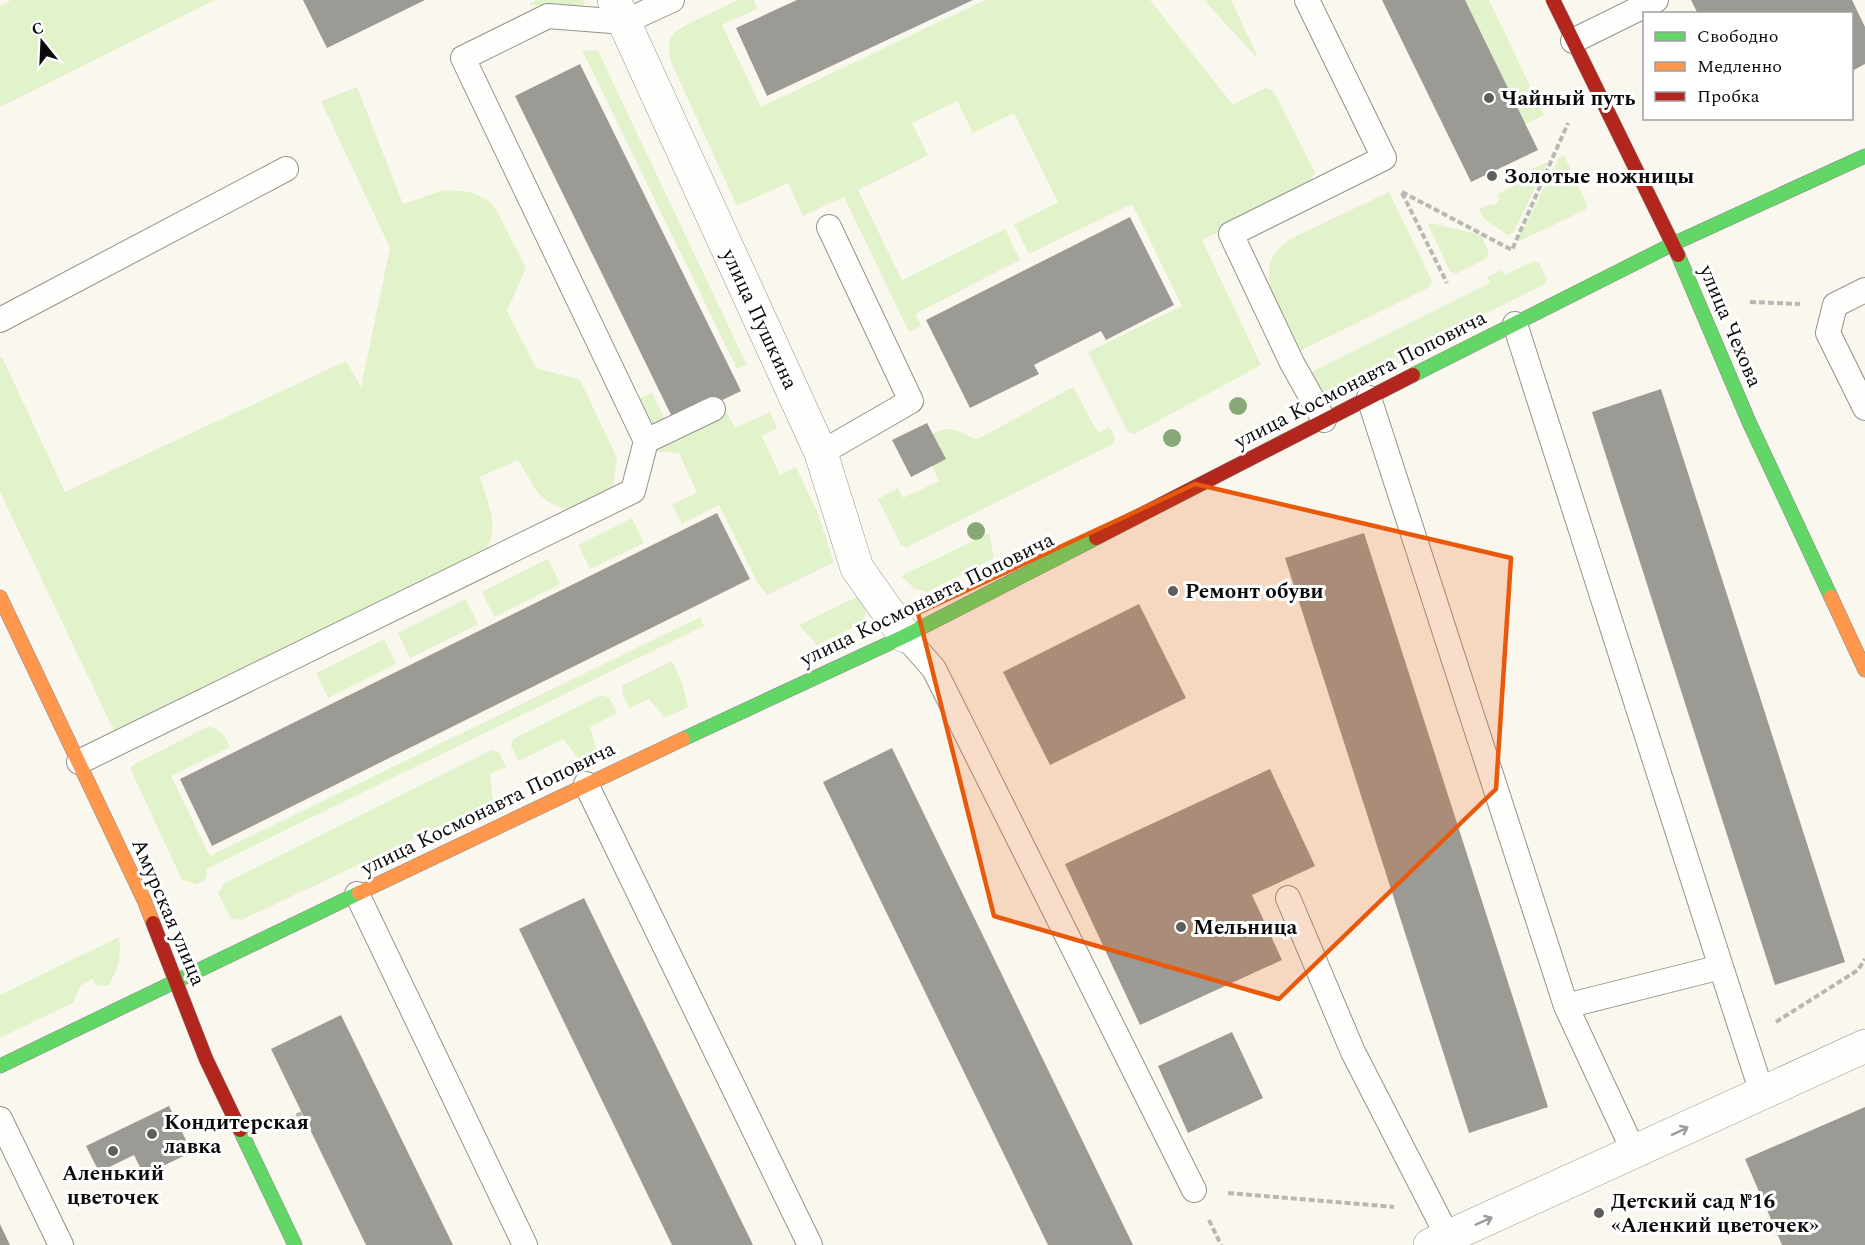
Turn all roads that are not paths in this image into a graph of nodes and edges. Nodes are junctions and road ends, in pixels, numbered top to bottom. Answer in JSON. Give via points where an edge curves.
{"nodes":[{"id":1,"x":672,"y":0,"type":"edge"},
{"id":2,"x":1307,"y":0,"type":"edge"},
{"id":3,"x":1553,"y":0,"type":"edge"},
{"id":4,"x":1656,"y":0,"type":"edge"},
{"id":5,"x":619,"y":11,"type":"edge"},
{"id":6,"x":1573,"y":41,"type":"junction"},
{"id":7,"x":1865,"y":156,"type":"edge"},
{"id":8,"x":286,"y":169,"type":"dead end"},
{"id":9,"x":829,"y":227,"type":"dead end"},
{"id":10,"x":1672,"y":244,"type":"junction"},
{"id":11,"x":1865,"y":290,"type":"edge"},
{"id":12,"x":0,"y":320,"type":"edge"},
{"id":13,"x":1515,"y":324,"type":"junction"},
{"id":14,"x":1369,"y":398,"type":"junction"},
{"id":15,"x":1865,"y":408,"type":"edge"},
{"id":16,"x":712,"y":409,"type":"dead end"},
{"id":17,"x":1324,"y":420,"type":"junction"},
{"id":18,"x":646,"y":441,"type":"junction"},
{"id":19,"x":821,"y":453,"type":"junction"},
{"id":20,"x":2,"y":605,"type":"edge"},
{"id":21,"x":905,"y":636,"type":"junction"},
{"id":22,"x":1865,"y":670,"type":"edge"},
{"id":23,"x":79,"y":762,"type":"junction"},
{"id":24,"x":586,"y":784,"type":"junction"},
{"id":25,"x":357,"y":894,"type":"junction"},
{"id":26,"x":1288,"y":898,"type":"dead end"},
{"id":27,"x":1721,"y":967,"type":"junction"},
{"id":28,"x":176,"y":981,"type":"junction"},
{"id":29,"x":1566,"y":1006,"type":"junction"},
{"id":30,"x":1865,"y":1046,"type":"edge"},
{"id":31,"x":0,"y":1066,"type":"edge"},
{"id":32,"x":1762,"y":1093,"type":"junction"},
{"id":33,"x":0,"y":1119,"type":"edge"},
{"id":34,"x":1634,"y":1152,"type":"junction"},
{"id":35,"x":1194,"y":1190,"type":"road end"},
{"id":36,"x":1437,"y":1231,"type":"edge"},
{"id":37,"x":61,"y":1245,"type":"edge"},
{"id":38,"x":295,"y":1245,"type":"edge"},
{"id":39,"x":525,"y":1245,"type":"edge"},
{"id":40,"x":810,"y":1245,"type":"edge"}],
"edges":[{"from":1,"to":5,"type":"lane"},
{"from":2,"to":17,"type":"lane","via":[[1384,158],[1231,234],[1292,363]]},
{"from":3,"to":6,"type":"street","name":"улица Чехова"},
{"from":4,"to":6,"type":"lane"},
{"from":5,"to":18,"type":"lane","via":[[548,16],[463,58]]},
{"from":5,"to":19,"type":"street","name":"улица Пушкина"},
{"from":6,"to":10,"type":"street","name":"улица Чехова"},
{"from":7,"to":10,"type":"street","name":"улица Космонавта Поповича"},
{"from":8,"to":12,"type":"lane"},
{"from":9,"to":19,"type":"lane","via":[[911,401]]},
{"from":10,"to":13,"type":"street","name":"улица Космонавта Поповича"},
{"from":10,"to":22,"type":"street","name":"улица Чехова","via":[[1749,422]]},
{"from":11,"to":15,"type":"lane","via":[[1835,305],[1828,333]]},
{"from":13,"to":14,"type":"street","name":"улица Космонавта Поповича"},
{"from":13,"to":27,"type":"lane"},
{"from":14,"to":17,"type":"street","name":"улица Космонавта Поповича"},
{"from":14,"to":29,"type":"lane"},
{"from":16,"to":18,"type":"lane"},
{"from":17,"to":21,"type":"street","name":"улица Космонавта Поповича"},
{"from":18,"to":23,"type":"lane","via":[[633,491]]},
{"from":19,"to":21,"type":"street","name":"улица Пушкина","via":[[857,568]]},
{"from":20,"to":23,"type":"street","name":"Амурская улица"},
{"from":21,"to":24,"type":"street","name":"улица Космонавта Поповича"},
{"from":21,"to":35,"type":"lane","via":[[934,669]]},
{"from":23,"to":28,"type":"street","name":"Амурская улица","via":[[144,900]]},
{"from":24,"to":25,"type":"street","name":"улица Космонавта Поповича"},
{"from":24,"to":40,"type":"lane"},
{"from":25,"to":28,"type":"street","name":"улица Космонавта Поповича"},
{"from":25,"to":39,"type":"lane"},
{"from":26,"to":36,"type":"lane","via":[[1353,1052]]},
{"from":27,"to":29,"type":"lane"},
{"from":27,"to":32,"type":"lane"},
{"from":28,"to":31,"type":"street","name":"улица Космонавта Поповича"},
{"from":28,"to":38,"type":"street","name":"Амурская улица","via":[[206,1059]]},
{"from":29,"to":34,"type":"lane"},
{"from":30,"to":32,"type":"street"},
{"from":34,"to":32,"type":"street","one_way":true},
{"from":33,"to":37,"type":"lane"},
{"from":36,"to":34,"type":"street","one_way":true}]}
